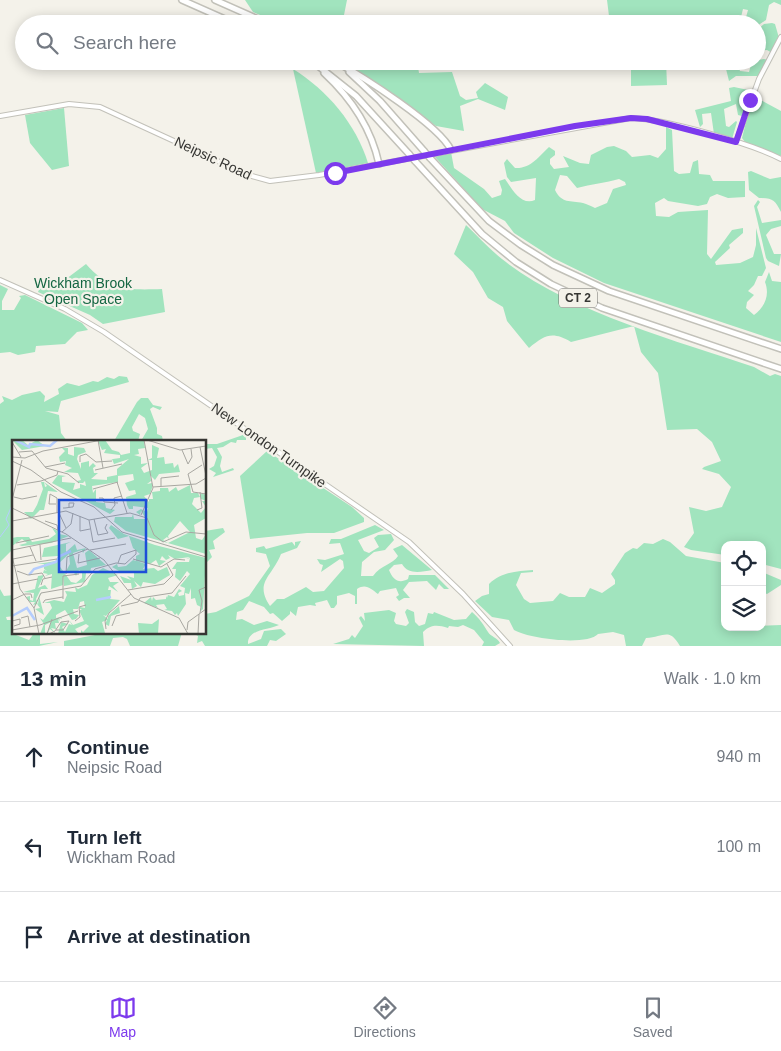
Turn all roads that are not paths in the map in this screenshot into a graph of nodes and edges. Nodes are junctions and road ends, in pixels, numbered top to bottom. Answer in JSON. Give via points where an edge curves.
{"nodes":[{"id":1,"x":182,"y":0,"type":"edge"},
{"id":2,"x":215,"y":0,"type":"edge"},
{"id":3,"x":216,"y":15,"type":"edge"},
{"id":4,"x":249,"y":15,"type":"edge"},
{"id":5,"x":781,"y":37,"type":"edge"},
{"id":6,"x":766,"y":67,"type":"edge"},
{"id":7,"x":320,"y":70,"type":"edge"},
{"id":8,"x":323,"y":70,"type":"edge"},
{"id":9,"x":346,"y":70,"type":"edge"},
{"id":10,"x":351,"y":70,"type":"edge"},
{"id":11,"x":764,"y":70,"type":"edge"},
{"id":12,"x":0,"y":116,"type":"edge"},
{"id":13,"x":736,"y":142,"type":"junction"},
{"id":14,"x":451,"y":150,"type":"junction"},
{"id":15,"x":781,"y":160,"type":"edge"},
{"id":16,"x":379,"y":164,"type":"junction"},
{"id":17,"x":0,"y":280,"type":"edge"},
{"id":18,"x":781,"y":349,"type":"edge"},
{"id":19,"x":781,"y":369,"type":"edge"},
{"id":20,"x":510,"y":646,"type":"edge"}],
"edges":[{"from":1,"to":3,"type":"highway"},
{"from":2,"to":4,"type":"highway"},
{"from":5,"to":6,"type":"street"},
{"from":7,"to":16,"type":"highway","via":[[362,116]]},
{"from":8,"to":19,"type":"highway","number":"CT 2","bridge":true,"via":[[358,98],[462,215],[516,262],[551,284],[606,310]]},
{"from":9,"to":18,"type":"highway","number":"CT 2","bridge":true,"via":[[371,92],[485,218],[548,263],[603,288]]},
{"from":10,"to":14,"type":"highway","via":[[427,124]]},
{"from":11,"to":13,"type":"street"},
{"from":12,"to":16,"type":"street","name":"Neipsic Road","via":[[70,104],[100,107],[267,181]]},
{"from":13,"to":14,"type":"street","name":"Neipsic Road","via":[[647,119],[631,118]]},
{"from":13,"to":15,"type":"street","name":"Neipsic Road"},
{"from":14,"to":16,"type":"street","name":"Neipsic Road"},
{"from":17,"to":20,"type":"street","name":"New London Turnpike","via":[[65,309],[104,332],[409,542],[466,597]]}]}
